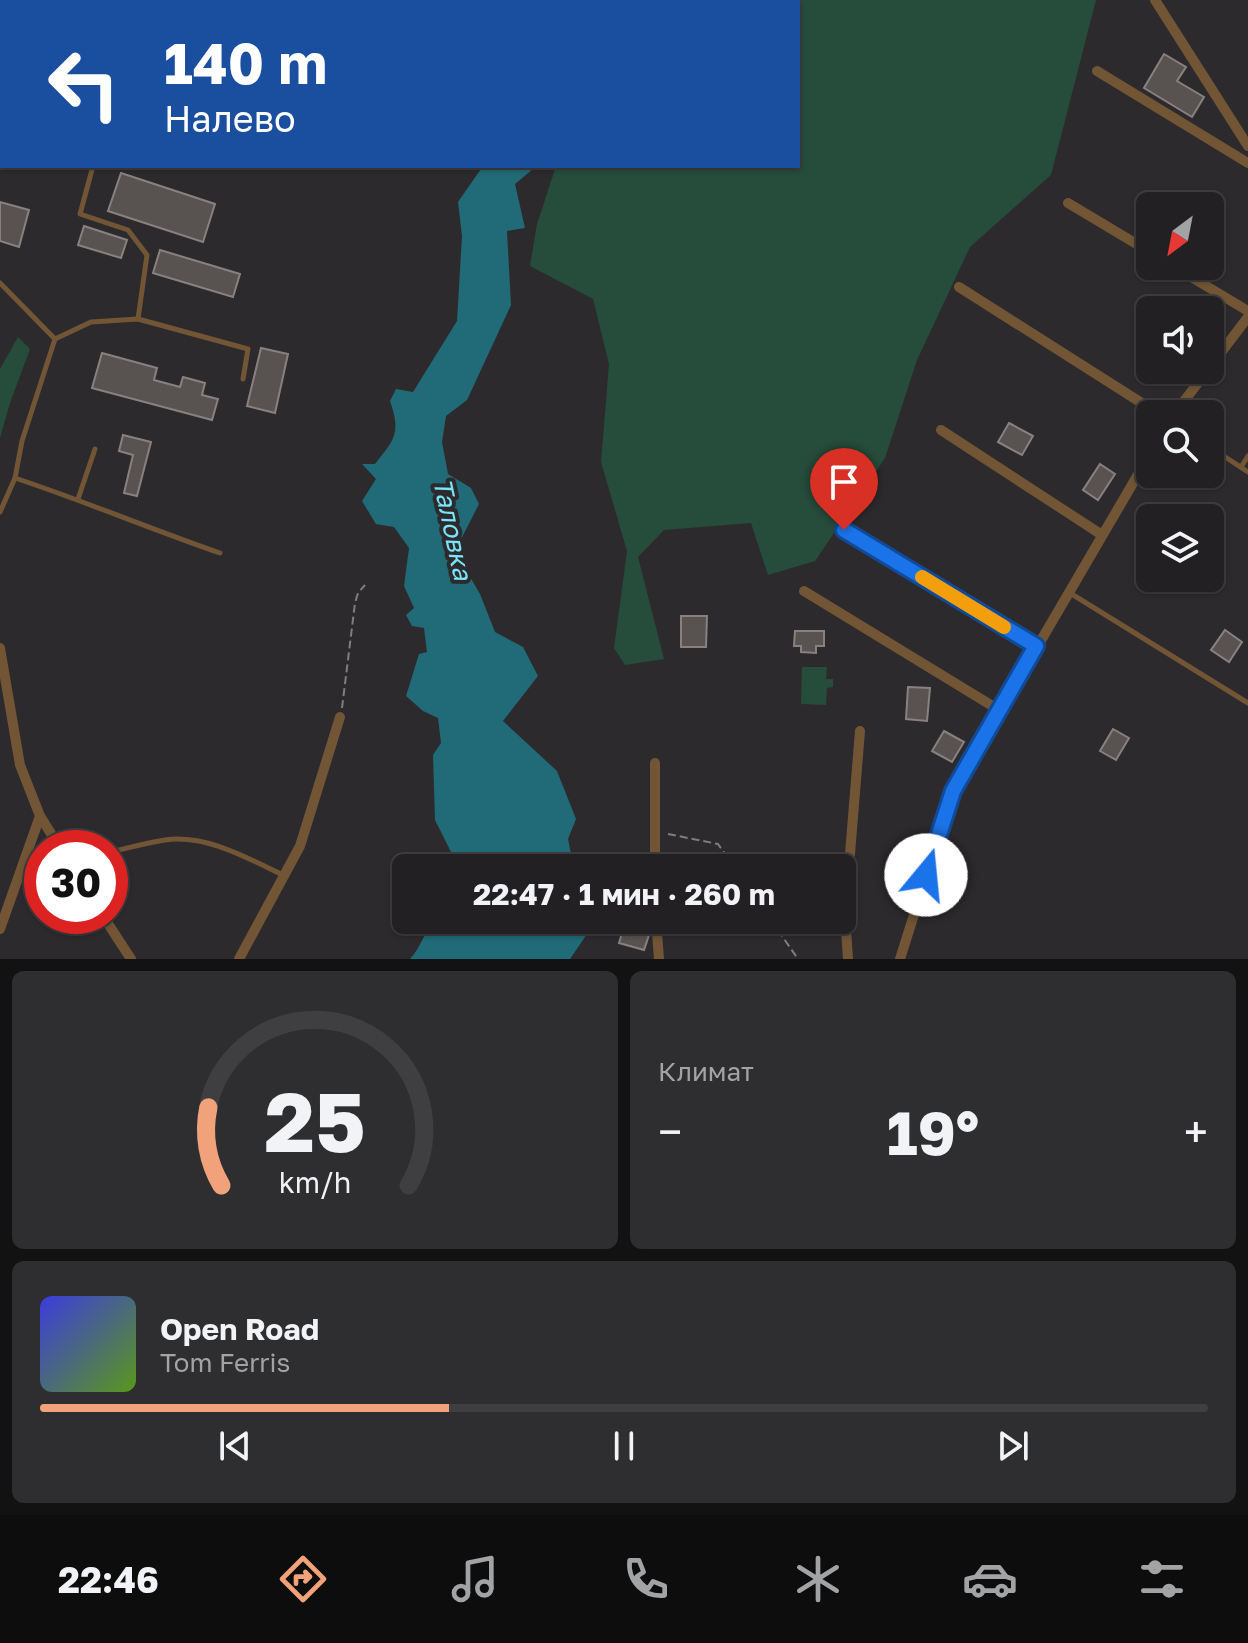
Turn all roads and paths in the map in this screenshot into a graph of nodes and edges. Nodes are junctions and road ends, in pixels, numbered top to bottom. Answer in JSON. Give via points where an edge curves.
{"nodes":[{"id":1,"x":1155,"y":0,"type":"edge"},
{"id":2,"x":1097,"y":71,"type":"dead end"},
{"id":3,"x":1248,"y":146,"type":"edge"},
{"id":4,"x":1248,"y":163,"type":"edge"},
{"id":5,"x":92,"y":168,"type":"edge"},
{"id":6,"x":1068,"y":203,"type":"dead end"},
{"id":7,"x":1136,"y":244,"type":"edge"},
{"id":8,"x":1196,"y":280,"type":"edge"},
{"id":9,"x":0,"y":283,"type":"edge"},
{"id":10,"x":959,"y":287,"type":"dead end"},
{"id":11,"x":1248,"y":311,"type":"edge"},
{"id":12,"x":1248,"y":317,"type":"edge"},
{"id":13,"x":138,"y":319,"type":"junction"},
{"id":14,"x":55,"y":339,"type":"junction"},
{"id":15,"x":1224,"y":349,"type":"edge"},
{"id":16,"x":243,"y":379,"type":"dead end"},
{"id":17,"x":1197,"y":384,"type":"edge"},
{"id":18,"x":1137,"y":400,"type":"edge"},
{"id":19,"x":1185,"y":400,"type":"edge"},
{"id":20,"x":941,"y":430,"type":"dead end"},
{"id":21,"x":95,"y":449,"type":"dead end"},
{"id":22,"x":1224,"y":456,"type":"edge"},
{"id":23,"x":1248,"y":456,"type":"edge"},
{"id":24,"x":1241,"y":467,"type":"junction"},
{"id":25,"x":1248,"y":472,"type":"edge"},
{"id":26,"x":15,"y":478,"type":"junction"},
{"id":27,"x":1136,"y":478,"type":"edge"},
{"id":28,"x":78,"y":499,"type":"junction"},
{"id":29,"x":0,"y":512,"type":"edge"},
{"id":30,"x":844,"y":530,"type":"dead end"},
{"id":31,"x":1102,"y":535,"type":"junction"},
{"id":32,"x":220,"y":553,"type":"dead end"},
{"id":33,"x":365,"y":585,"type":"dead end"},
{"id":34,"x":804,"y":591,"type":"dead end"},
{"id":35,"x":1070,"y":593,"type":"junction"},
{"id":36,"x":1036,"y":646,"type":"junction"},
{"id":37,"x":0,"y":648,"type":"edge"},
{"id":38,"x":1248,"y":703,"type":"edge"},
{"id":39,"x":999,"y":710,"type":"junction"},
{"id":40,"x":340,"y":717,"type":"joint"},
{"id":41,"x":860,"y":731,"type":"dead end"},
{"id":42,"x":655,"y":763,"type":"dead end"},
{"id":43,"x":40,"y":816,"type":"junction"},
{"id":44,"x":49,"y":830,"type":"edge"},
{"id":45,"x":655,"y":832,"type":"junction"},
{"id":46,"x":128,"y":848,"type":"edge"},
{"id":47,"x":655,"y":854,"type":"edge"},
{"id":48,"x":725,"y":854,"type":"edge"},
{"id":49,"x":283,"y":875,"type":"junction"},
{"id":50,"x":0,"y":929,"type":"edge"},
{"id":51,"x":115,"y":934,"type":"edge"},
{"id":52,"x":657,"y":934,"type":"edge"},
{"id":53,"x":781,"y":934,"type":"edge"},
{"id":54,"x":131,"y":959,"type":"edge"},
{"id":55,"x":239,"y":959,"type":"edge"},
{"id":56,"x":659,"y":959,"type":"edge"},
{"id":57,"x":798,"y":959,"type":"edge"},
{"id":58,"x":848,"y":959,"type":"edge"},
{"id":59,"x":900,"y":959,"type":"edge"}],
"edges":[{"from":1,"to":3,"type":"street"},
{"from":2,"to":4,"type":"street"},
{"from":5,"to":13,"type":"lane","via":[[80,214],[128,230],[147,255]]},
{"from":6,"to":7,"type":"street"},
{"from":8,"to":11,"type":"street"},
{"from":9,"to":14,"type":"lane"},
{"from":10,"to":18,"type":"street"},
{"from":12,"to":15,"type":"street"},
{"from":13,"to":14,"type":"lane","via":[[91,322]]},
{"from":13,"to":16,"type":"lane","via":[[248,349]]},
{"from":14,"to":26,"type":"lane"},
{"from":17,"to":19,"type":"street"},
{"from":20,"to":31,"type":"street"},
{"from":21,"to":28,"type":"lane"},
{"from":22,"to":24,"type":"lane"},
{"from":23,"to":24,"type":"lane"},
{"from":24,"to":25,"type":"lane"},
{"from":26,"to":28,"type":"lane"},
{"from":26,"to":29,"type":"lane"},
{"from":27,"to":31,"type":"street"},
{"from":28,"to":32,"type":"lane"},
{"from":30,"to":36,"type":"street"},
{"from":31,"to":35,"type":"street"},
{"from":33,"to":40,"type":"path","via":[[355,603]]},
{"from":34,"to":39,"type":"street"},
{"from":35,"to":36,"type":"street"},
{"from":35,"to":38,"type":"lane"},
{"from":36,"to":39,"type":"street"},
{"from":37,"to":43,"type":"street","via":[[20,765]]},
{"from":39,"to":59,"type":"street","via":[[953,791]]},
{"from":40,"to":49,"type":"street","via":[[300,846]]},
{"from":41,"to":58,"type":"street","via":[[845,915]]},
{"from":42,"to":45,"type":"street"},
{"from":43,"to":44,"type":"street"},
{"from":43,"to":50,"type":"street"},
{"from":45,"to":47,"type":"street"},
{"from":45,"to":48,"type":"path","via":[[718,844]]},
{"from":46,"to":49,"type":"lane","via":[[167,839],[192,840],[230,850]]},
{"from":49,"to":55,"type":"street"},
{"from":51,"to":54,"type":"street"},
{"from":52,"to":56,"type":"street"},
{"from":53,"to":57,"type":"path"}]}
